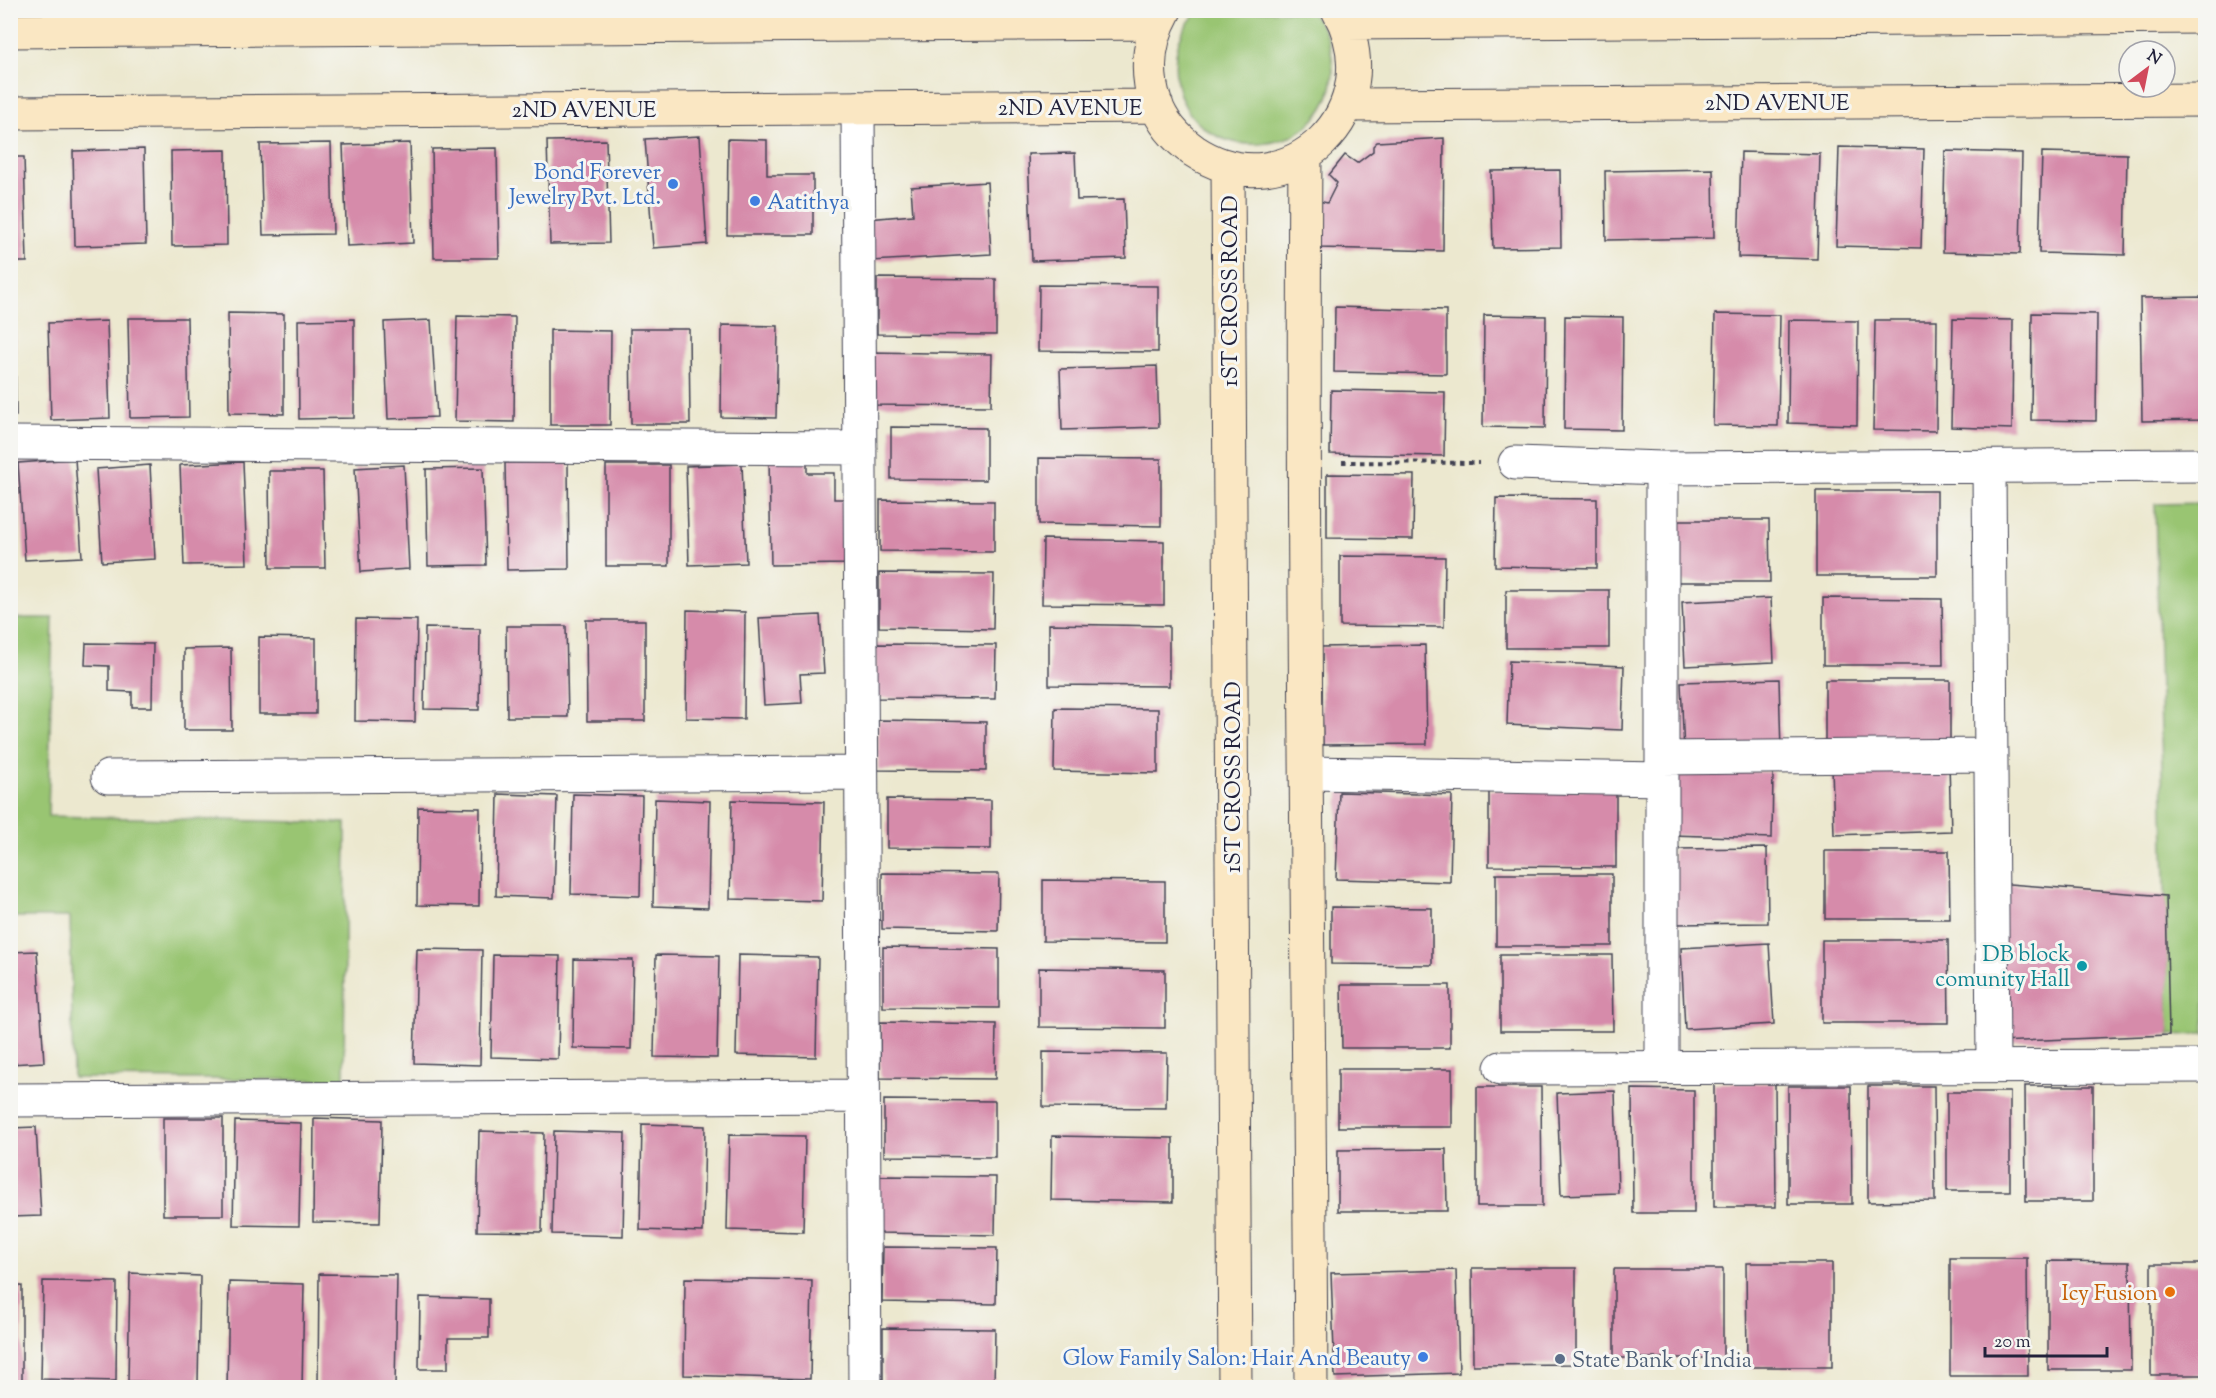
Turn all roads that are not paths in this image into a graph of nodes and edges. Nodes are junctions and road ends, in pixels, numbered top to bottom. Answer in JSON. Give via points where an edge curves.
{"nodes":[{"id":1,"x":1162,"y":17,"type":"edge"},
{"id":2,"x":1342,"y":17,"type":"edge"},
{"id":3,"x":2205,"y":17,"type":"edge"},
{"id":4,"x":883,"y":18,"type":"edge"},
{"id":5,"x":10,"y":31,"type":"edge"},
{"id":6,"x":2205,"y":100,"type":"edge"},
{"id":7,"x":1348,"y":105,"type":"junction"},
{"id":8,"x":1157,"y":106,"type":"junction"},
{"id":9,"x":858,"y":108,"type":"junction"},
{"id":10,"x":10,"y":112,"type":"edge"},
{"id":11,"x":1305,"y":155,"type":"junction"},
{"id":12,"x":1228,"y":167,"type":"junction"},
{"id":13,"x":10,"y":443,"type":"edge"},
{"id":14,"x":860,"y":448,"type":"junction"},
{"id":15,"x":1515,"y":463,"type":"road end"},
{"id":16,"x":2205,"y":465,"type":"edge"},
{"id":17,"x":1989,"y":467,"type":"junction"},
{"id":18,"x":1662,"y":468,"type":"junction"},
{"id":19,"x":1991,"y":755,"type":"junction"},
{"id":20,"x":1662,"y":769,"type":"junction"},
{"id":21,"x":861,"y":773,"type":"junction"},
{"id":22,"x":1308,"y":773,"type":"junction"},
{"id":23,"x":108,"y":777,"type":"dead end"},
{"id":24,"x":1993,"y":1066,"type":"junction"},
{"id":25,"x":2205,"y":1066,"type":"edge"},
{"id":26,"x":1662,"y":1067,"type":"junction"},
{"id":27,"x":1501,"y":1068,"type":"dead end"},
{"id":28,"x":863,"y":1095,"type":"junction"},
{"id":29,"x":10,"y":1100,"type":"edge"},
{"id":30,"x":865,"y":1388,"type":"edge"},
{"id":31,"x":1235,"y":1388,"type":"edge"},
{"id":32,"x":1311,"y":1388,"type":"edge"}],
"edges":[{"from":1,"to":4,"type":"street"},
{"from":1,"to":8,"type":"street","via":[[1148,65]]},
{"from":2,"to":3,"type":"street"},
{"from":2,"to":7,"type":"street","via":[[1353,43],[1355,64]]},
{"from":4,"to":5,"type":"street"},
{"from":6,"to":7,"type":"street","name":"2ND AVENUE"},
{"from":7,"to":11,"type":"street","via":[[1337,125]]},
{"from":8,"to":9,"type":"street","name":"2ND AVENUE"},
{"from":8,"to":12,"type":"street","via":[[1185,145]]},
{"from":9,"to":10,"type":"street","name":"2ND AVENUE"},
{"from":9,"to":14,"type":"street"},
{"from":11,"to":12,"type":"street","via":[[1254,170]]},
{"from":11,"to":22,"type":"street","via":[[1303,462]]},
{"from":12,"to":31,"type":"street","name":"1ST CROSS ROAD"},
{"from":13,"to":14,"type":"street"},
{"from":14,"to":21,"type":"street"},
{"from":15,"to":18,"type":"street"},
{"from":16,"to":17,"type":"street"},
{"from":17,"to":18,"type":"street"},
{"from":17,"to":19,"type":"street"},
{"from":18,"to":20,"type":"street"},
{"from":19,"to":20,"type":"street"},
{"from":19,"to":24,"type":"street"},
{"from":20,"to":22,"type":"street"},
{"from":20,"to":26,"type":"street"},
{"from":21,"to":23,"type":"street"},
{"from":21,"to":28,"type":"street"},
{"from":22,"to":32,"type":"street"},
{"from":24,"to":25,"type":"street"},
{"from":24,"to":26,"type":"street"},
{"from":26,"to":27,"type":"street"},
{"from":28,"to":29,"type":"street"},
{"from":28,"to":30,"type":"street"}]}
